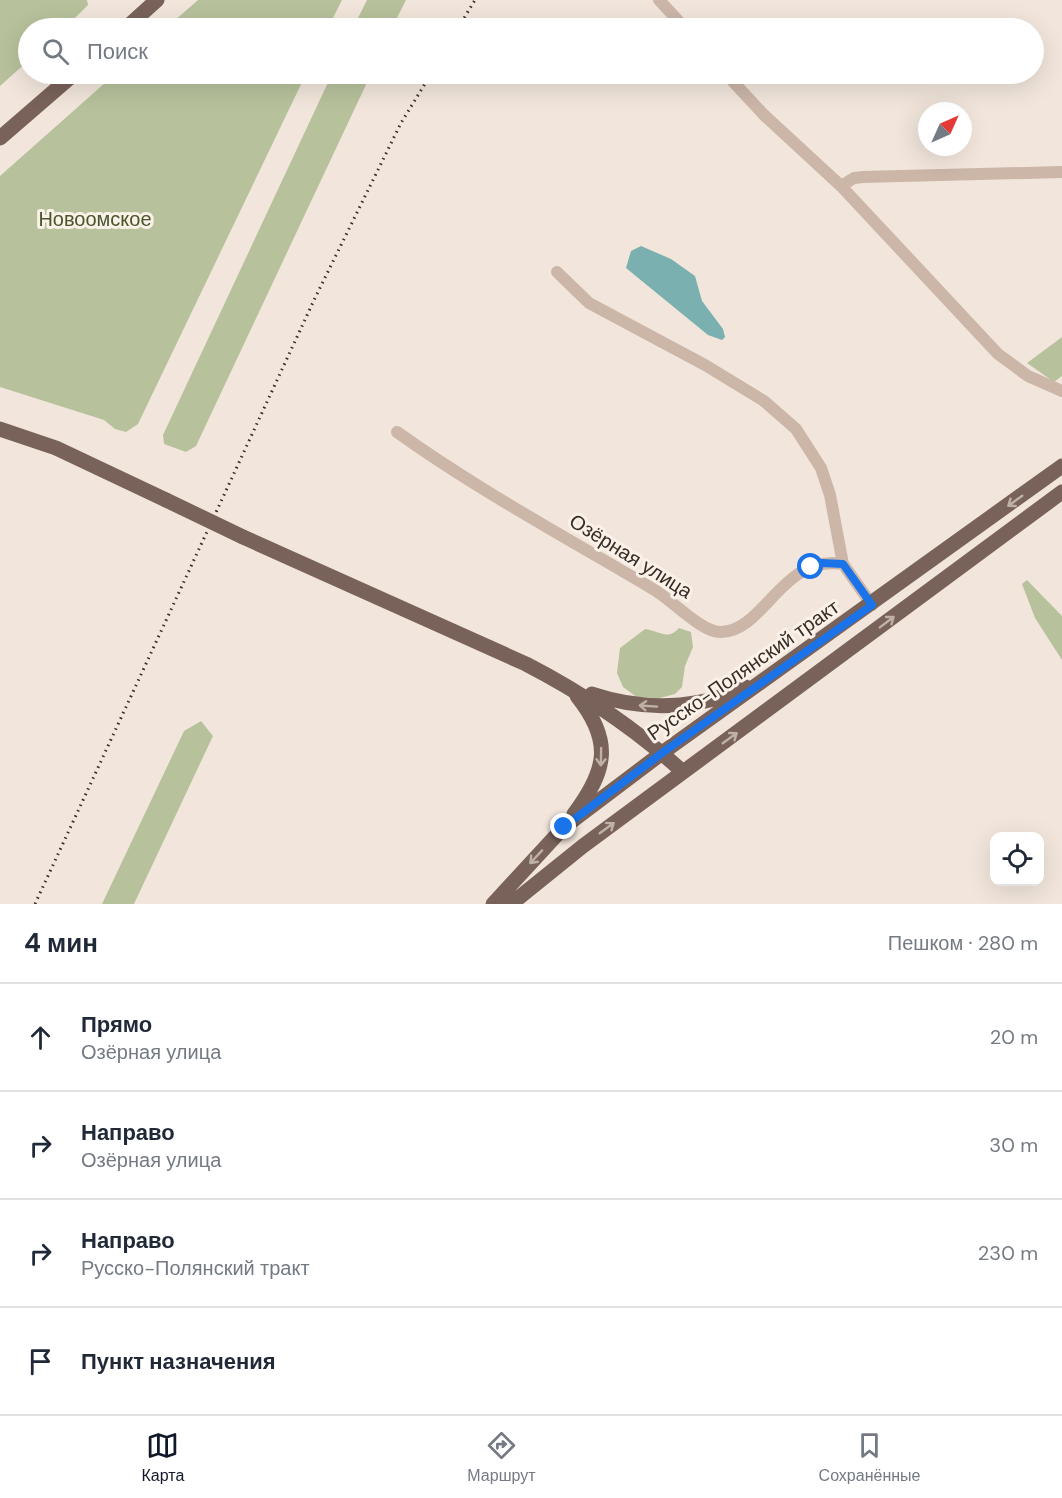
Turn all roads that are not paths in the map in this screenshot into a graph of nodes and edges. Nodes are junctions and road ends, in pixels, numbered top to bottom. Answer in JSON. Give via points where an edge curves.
{"nodes":[{"id":1,"x":158,"y":0,"type":"edge"},
{"id":2,"x":659,"y":0,"type":"edge"},
{"id":3,"x":137,"y":18,"type":"edge"},
{"id":4,"x":676,"y":18,"type":"edge"},
{"id":5,"x":62,"y":84,"type":"edge"},
{"id":6,"x":735,"y":84,"type":"edge"},
{"id":7,"x":0,"y":138,"type":"edge"},
{"id":8,"x":1062,"y":172,"type":"edge"},
{"id":9,"x":841,"y":186,"type":"junction"},
{"id":10,"x":557,"y":272,"type":"dead end"},
{"id":11,"x":1062,"y":391,"type":"edge"},
{"id":12,"x":0,"y":429,"type":"edge"},
{"id":13,"x":397,"y":432,"type":"dead end"},
{"id":14,"x":1062,"y":466,"type":"edge"},
{"id":15,"x":1062,"y":492,"type":"edge"},
{"id":16,"x":843,"y":564,"type":"junction"},
{"id":17,"x":872,"y":605,"type":"junction"},
{"id":18,"x":784,"y":669,"type":"junction"},
{"id":19,"x":569,"y":687,"type":"junction"},
{"id":20,"x":662,"y":753,"type":"junction"},
{"id":21,"x":683,"y":772,"type":"junction"},
{"id":22,"x":564,"y":827,"type":"junction"},
{"id":23,"x":493,"y":904,"type":"edge"},
{"id":24,"x":512,"y":904,"type":"edge"}],
"edges":[{"from":1,"to":3,"type":"main road"},
{"from":2,"to":4,"type":"street"},
{"from":5,"to":7,"type":"main road"},
{"from":6,"to":9,"type":"street"},
{"from":8,"to":9,"type":"street","via":[[863,177]]},
{"from":9,"to":11,"type":"street","via":[[998,354],[1028,376]]},
{"from":10,"to":16,"type":"street","via":[[589,303],[705,364],[784,416],[821,468]]},
{"from":12,"to":19,"type":"main road","bridge":true,"via":[[56,448]]},
{"from":13,"to":16,"type":"street","name":"Озёрная улица","via":[[452,472],[663,594],[704,627],[719,633],[733,631],[746,622],[776,591],[811,567]]},
{"from":14,"to":17,"type":"main road","name":"Русско-Полянский тракт","one_way":true},
{"from":21,"to":15,"type":"main road","one_way":true},
{"from":16,"to":17,"type":"street"},
{"from":17,"to":18,"type":"main road","name":"Русско-Полянский тракт"},
{"from":18,"to":19,"type":"main road","one_way":true,"via":[[718,698],[672,706],[612,701]]},
{"from":18,"to":20,"type":"main road","name":"Русско-Полянский тракт"},
{"from":19,"to":20,"type":"main road","via":[[610,712]]},
{"from":19,"to":22,"type":"main road","one_way":true,"via":[[592,717],[602,756],[591,792]]},
{"from":20,"to":21,"type":"main road"},
{"from":20,"to":22,"type":"main road","name":"Русско-Полянский тракт"},
{"from":24,"to":21,"type":"main road","one_way":true},
{"from":22,"to":23,"type":"main road","name":"Русско-Полянский тракт","one_way":true}]}
